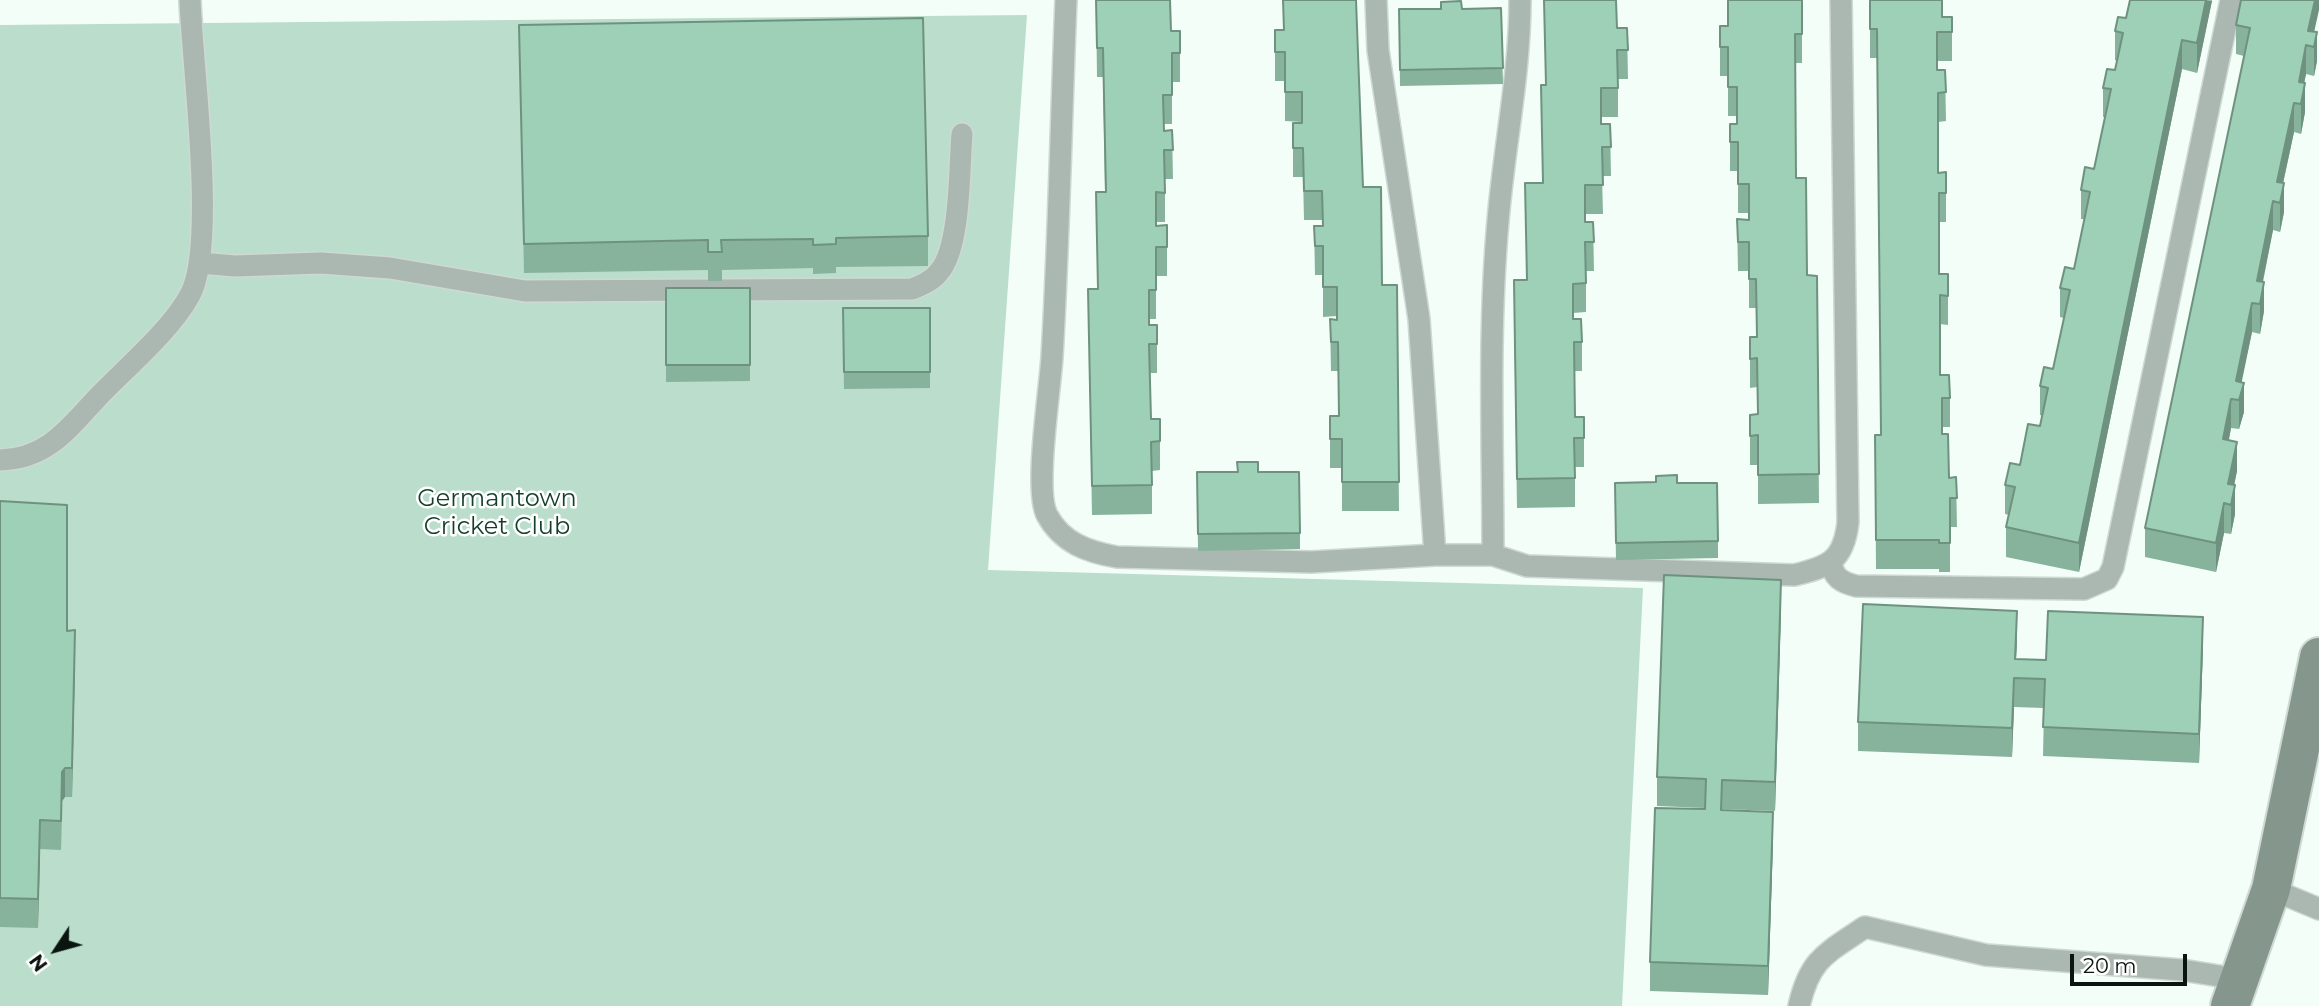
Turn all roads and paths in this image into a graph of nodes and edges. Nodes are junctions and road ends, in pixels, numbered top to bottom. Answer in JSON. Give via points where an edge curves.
{"nodes":[{"id":1,"x":190,"y":0,"type":"edge"},
{"id":2,"x":1066,"y":0,"type":"edge"},
{"id":3,"x":1376,"y":0,"type":"edge"},
{"id":4,"x":1520,"y":0,"type":"edge"},
{"id":5,"x":1841,"y":0,"type":"edge"},
{"id":6,"x":2231,"y":0,"type":"edge"},
{"id":7,"x":962,"y":134,"type":"dead end"},
{"id":8,"x":200,"y":262,"type":"junction"},
{"id":9,"x":0,"y":460,"type":"edge"},
{"id":10,"x":1435,"y":555,"type":"junction"},
{"id":11,"x":1493,"y":555,"type":"junction"},
{"id":12,"x":1831,"y":563,"type":"junction"},
{"id":13,"x":2319,"y":657,"type":"edge"},
{"id":14,"x":2271,"y":889,"type":"junction"},
{"id":15,"x":2319,"y":909,"type":"edge"},
{"id":16,"x":2234,"y":993,"type":"edge"},
{"id":17,"x":1799,"y":1006,"type":"edge"}],
"edges":[{"from":1,"to":8,"type":"lane","via":[[201,183]]},
{"from":2,"to":10,"type":"lane","via":[[1053,343],[1042,491],[1046,513],[1059,533],[1091,552],[1117,557],[1311,562]]},
{"from":3,"to":10,"type":"lane","via":[[1381,74],[1419,319]]},
{"from":4,"to":11,"type":"lane","via":[[1519,59],[1497,223]]},
{"from":5,"to":12,"type":"lane","via":[[1848,522],[1846,541]]},
{"from":6,"to":12,"type":"lane","via":[[2107,579],[2084,589],[1856,586],[1842,583],[1833,574]]},
{"from":7,"to":8,"type":"lane","via":[[952,245],[941,271],[912,289],[525,291],[390,268]]},
{"from":8,"to":9,"type":"lane","via":[[189,298],[50,446],[21,460]]},
{"from":10,"to":11,"type":"lane"},
{"from":11,"to":12,"type":"lane","via":[[1527,566],[1637,572],[1794,575]]},
{"from":13,"to":14,"type":"street"},
{"from":14,"to":15,"type":"lane"},
{"from":14,"to":16,"type":"street"},
{"from":16,"to":17,"type":"lane","via":[[2182,970],[1986,955],[1865,927],[1810,970]]}]}
